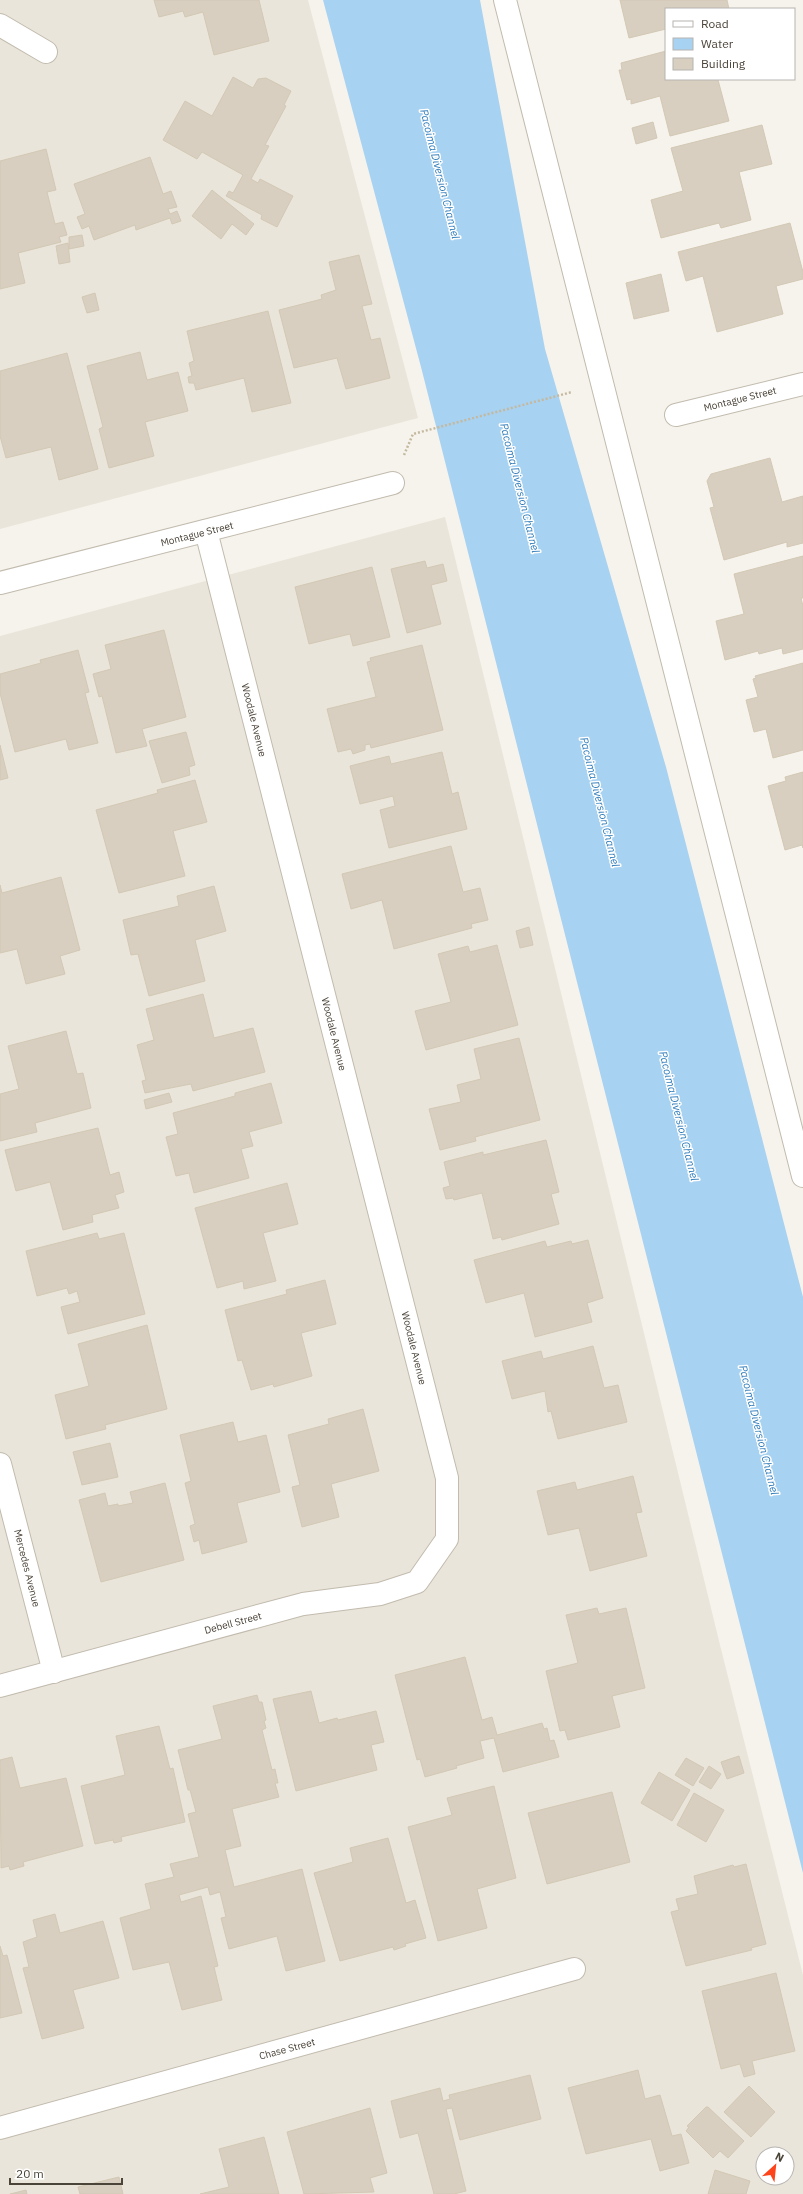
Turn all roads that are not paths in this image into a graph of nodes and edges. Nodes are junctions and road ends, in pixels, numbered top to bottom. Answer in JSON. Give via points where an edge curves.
{"nodes":[{"id":1,"x":505,"y":0,"type":"edge"},
{"id":2,"x":0,"y":25,"type":"edge"},
{"id":3,"x":46,"y":52,"type":"dead end"},
{"id":4,"x":803,"y":384,"type":"edge"},
{"id":5,"x":676,"y":414,"type":"dead end"},
{"id":6,"x":393,"y":483,"type":"dead end"},
{"id":7,"x":206,"y":532,"type":"junction"},
{"id":8,"x":0,"y":584,"type":"edge"},
{"id":9,"x":803,"y":1176,"type":"edge"},
{"id":10,"x":0,"y":1464,"type":"edge"},
{"id":11,"x":447,"y":1539,"type":"joint"},
{"id":12,"x":54,"y":1672,"type":"junction"},
{"id":13,"x":0,"y":1686,"type":"edge"},
{"id":14,"x":574,"y":1969,"type":"dead end"},
{"id":15,"x":0,"y":2128,"type":"edge"}],
"edges":[{"from":1,"to":9,"type":"street"},
{"from":2,"to":3,"type":"street"},
{"from":4,"to":5,"type":"street","name":"Montague Street"},
{"from":6,"to":7,"type":"street","name":"Montague Street"},
{"from":7,"to":8,"type":"street","name":"Montague Street"},
{"from":7,"to":11,"type":"street","name":"Woodale Avenue","via":[[447,1478]]},
{"from":10,"to":12,"type":"street","name":"Mercedes Avenue"},
{"from":11,"to":12,"type":"street","name":"Debell Street","via":[[417,1582],[380,1594],[303,1604]]},
{"from":12,"to":13,"type":"street","name":"Debell Street"},
{"from":14,"to":15,"type":"street","name":"Chase Street"}]}
